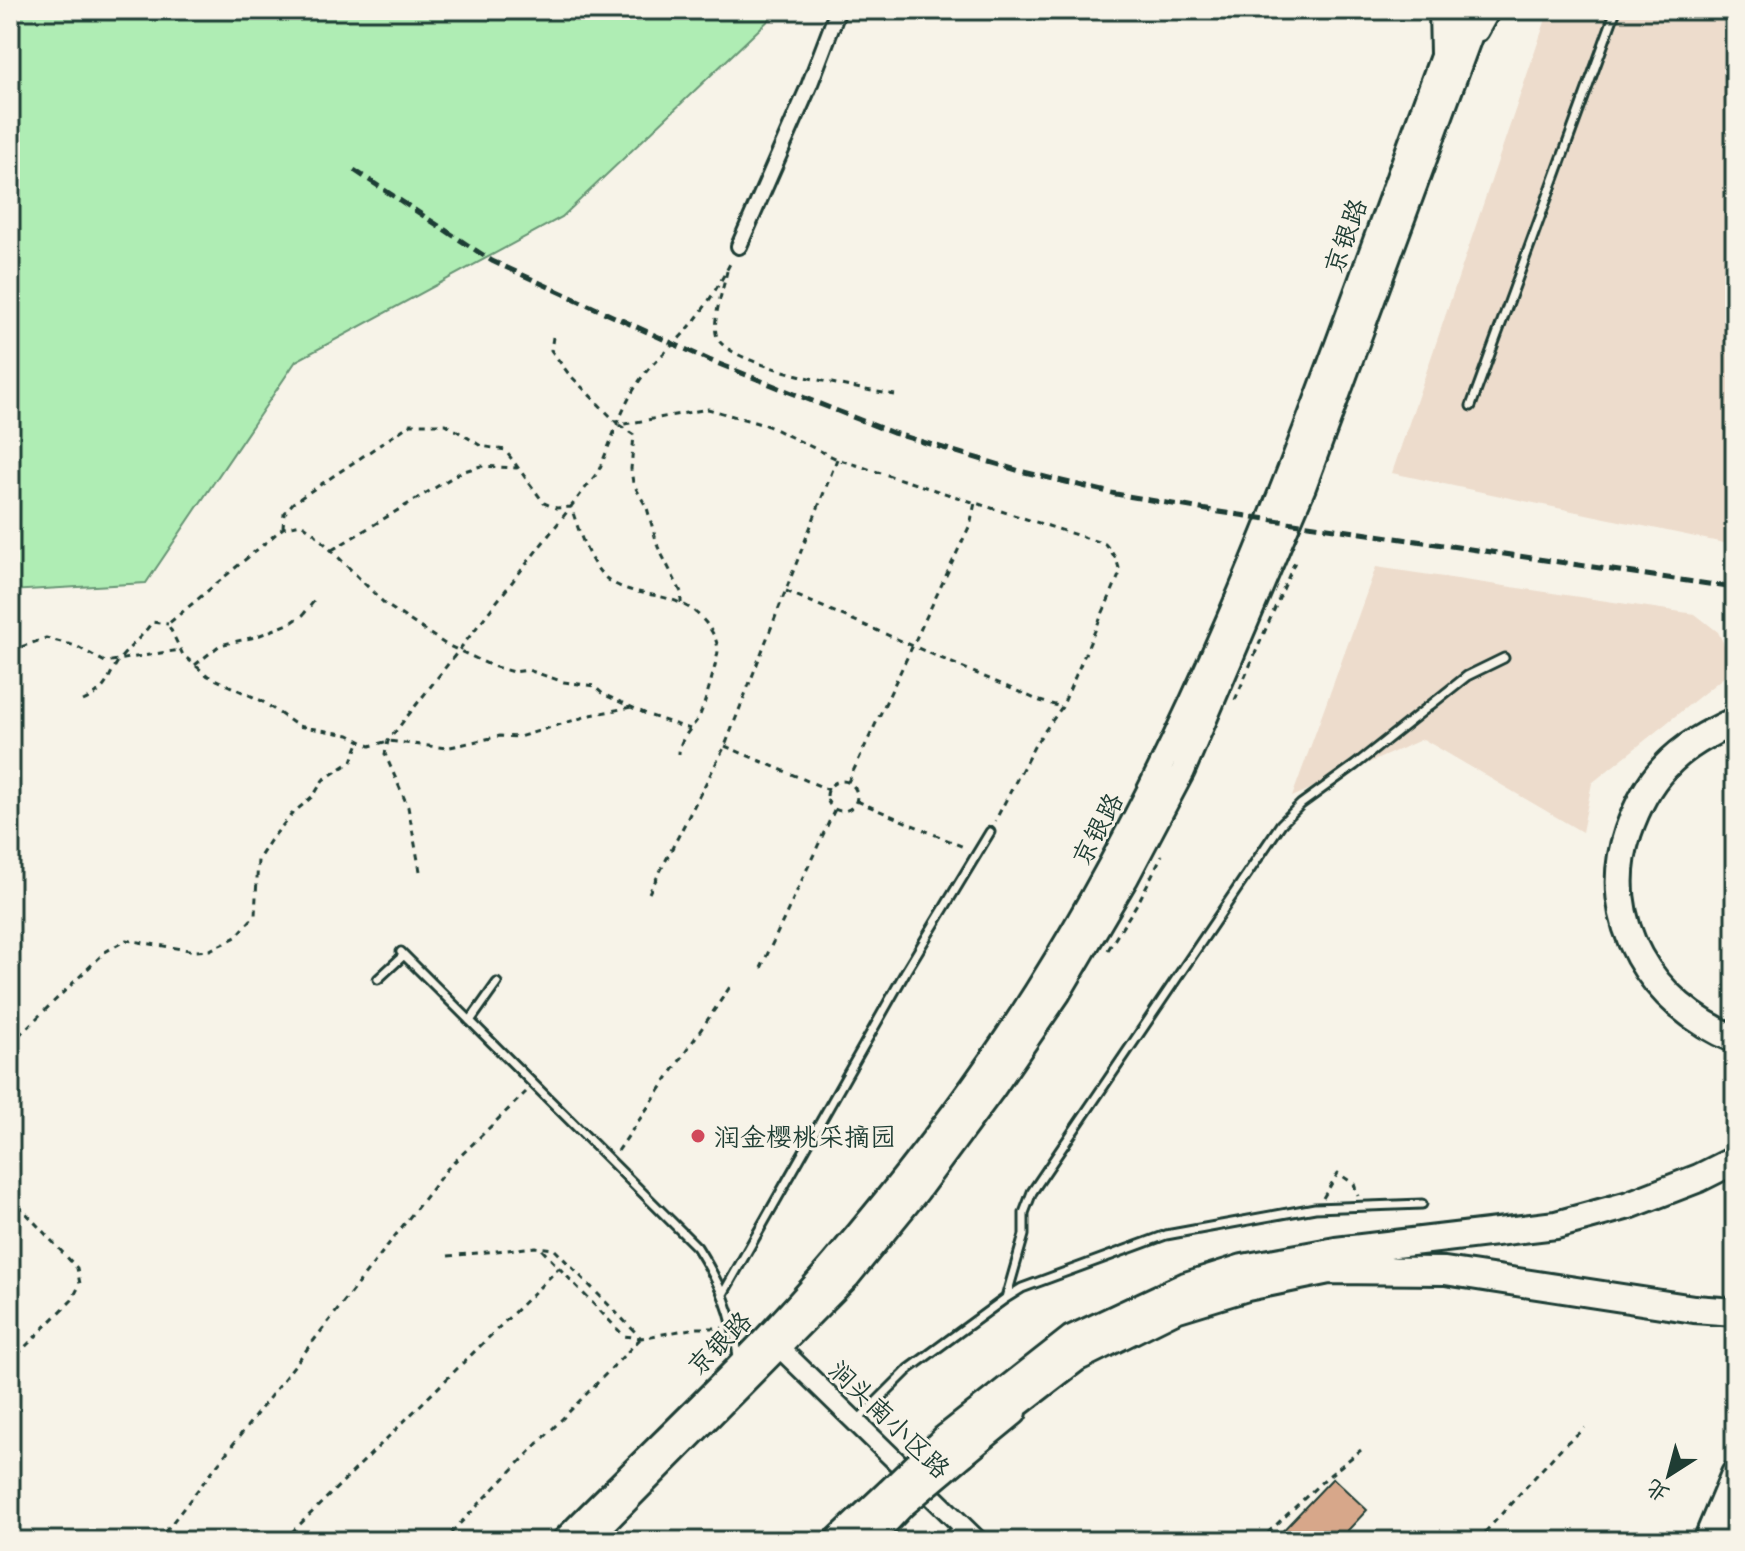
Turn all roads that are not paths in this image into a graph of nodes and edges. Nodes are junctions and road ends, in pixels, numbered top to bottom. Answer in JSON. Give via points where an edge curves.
{"nodes":[{"id":1,"x":838,"y":10,"type":"edge"},
{"id":2,"x":1437,"y":10,"type":"edge"},
{"id":3,"x":1459,"y":10,"type":"edge"},
{"id":4,"x":1480,"y":10,"type":"edge"},
{"id":5,"x":1493,"y":10,"type":"edge"},
{"id":6,"x":1616,"y":10,"type":"edge"},
{"id":7,"x":1448,"y":68,"type":"junction"},
{"id":8,"x":739,"y":246,"type":"road end"},
{"id":9,"x":1471,"y":406,"type":"dead end"},
{"id":10,"x":1504,"y":658,"type":"dead end"},
{"id":11,"x":1735,"y":721,"type":"edge"},
{"id":12,"x":990,"y":832,"type":"road end"},
{"id":13,"x":378,"y":979,"type":"dead end"},
{"id":14,"x":497,"y":983,"type":"dead end"},
{"id":15,"x":470,"y":1021,"type":"junction"},
{"id":16,"x":1735,"y":1039,"type":"edge"},
{"id":17,"x":1735,"y":1160,"type":"edge"},
{"id":18,"x":1422,"y":1204,"type":"dead end"},
{"id":19,"x":723,"y":1294,"type":"junction"},
{"id":20,"x":1006,"y":1298,"type":"junction"},
{"id":21,"x":1735,"y":1314,"type":"edge"},
{"id":22,"x":777,"y":1337,"type":"junction"},
{"id":23,"x":739,"y":1363,"type":"junction"},
{"id":24,"x":855,"y":1422,"type":"junction"},
{"id":25,"x":955,"y":1447,"type":"junction"},
{"id":26,"x":1735,"y":1474,"type":"edge"},
{"id":27,"x":896,"y":1498,"type":"junction"},
{"id":28,"x":964,"y":1527,"type":"junction"},
{"id":29,"x":563,"y":1541,"type":"edge"},
{"id":30,"x":587,"y":1541,"type":"edge"},
{"id":31,"x":838,"y":1541,"type":"edge"},
{"id":32,"x":867,"y":1541,"type":"edge"},
{"id":33,"x":949,"y":1541,"type":"edge"},
{"id":34,"x":978,"y":1541,"type":"edge"},
{"id":35,"x":1707,"y":1541,"type":"edge"}],
"edges":[{"from":1,"to":8,"type":"street"},
{"from":2,"to":7,"type":"street"},
{"from":3,"to":7,"type":"highway","name":"京银路"},
{"from":4,"to":7,"type":"highway","name":"京银路"},
{"from":5,"to":7,"type":"street"},
{"from":6,"to":9,"type":"lane"},
{"from":7,"to":22,"type":"highway","name":"京银路","via":[[1285,480],[1165,762],[1008,1035]]},
{"from":10,"to":20,"type":"lane","via":[[1467,676],[1281,824],[1032,1192]]},
{"from":11,"to":16,"type":"highway","via":[[1684,749],[1646,791],[1619,874],[1626,928],[1651,974],[1681,1007]]},
{"from":12,"to":19,"type":"lane"},
{"from":13,"to":15,"type":"lane","via":[[403,954]]},
{"from":14,"to":15,"type":"lane"},
{"from":15,"to":19,"type":"lane","via":[[697,1247]]},
{"from":17,"to":25,"type":"highway","via":[[1629,1205],[1556,1225],[1336,1251],[1243,1268],[1186,1286],[1072,1339]]},
{"from":18,"to":20,"type":"lane","via":[[1318,1208],[1166,1235]]},
{"from":19,"to":23,"type":"lane"},
{"from":20,"to":24,"type":"lane","via":[[909,1369]]},
{"from":21,"to":25,"type":"highway","via":[[1627,1305],[1454,1277],[1400,1274],[1331,1280],[1186,1315],[1075,1362]]},
{"from":21,"to":25,"type":"highway","via":[[1445,1271],[1329,1270],[1175,1309],[1076,1358]]},
{"from":22,"to":23,"type":"highway","name":"京银路"},
{"from":22,"to":24,"type":"street","name":"涧头南小区路","via":[[785,1353]]},
{"from":22,"to":30,"type":"highway","name":"京银路"},
{"from":23,"to":29,"type":"highway","name":"京银路"},
{"from":24,"to":28,"type":"street","name":"涧头南小区路"},
{"from":25,"to":27,"type":"highway","bridge":true},
{"from":26,"to":35,"type":"highway"},
{"from":27,"to":31,"type":"highway"},
{"from":27,"to":32,"type":"highway"},
{"from":28,"to":33,"type":"street"},
{"from":28,"to":34,"type":"street","name":"涧头南小区路"}]}
